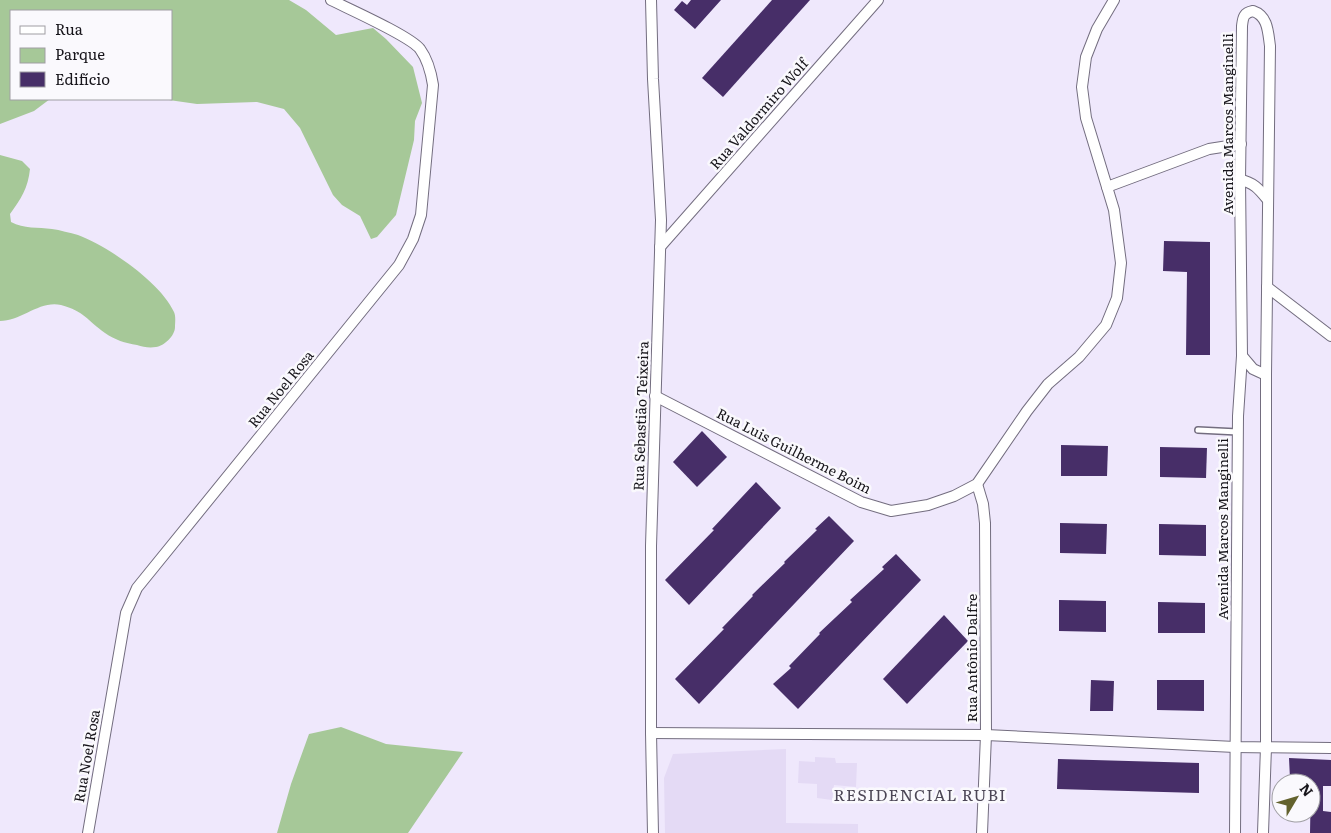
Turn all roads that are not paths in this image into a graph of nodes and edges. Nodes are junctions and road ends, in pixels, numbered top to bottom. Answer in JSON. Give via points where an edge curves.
{"nodes":[{"id":1,"x":331,"y":0,"type":"edge"},
{"id":2,"x":651,"y":0,"type":"edge"},
{"id":3,"x":878,"y":0,"type":"edge"},
{"id":4,"x":1114,"y":0,"type":"edge"},
{"id":5,"x":1241,"y":144,"type":"junction"},
{"id":6,"x":1240,"y":180,"type":"junction"},
{"id":7,"x":1107,"y":186,"type":"junction"},
{"id":8,"x":1268,"y":199,"type":"junction"},
{"id":9,"x":660,"y":247,"type":"junction"},
{"id":10,"x":1267,"y":287,"type":"junction"},
{"id":11,"x":1331,"y":336,"type":"edge"},
{"id":12,"x":1242,"y":356,"type":"junction"},
{"id":13,"x":1266,"y":375,"type":"junction"},
{"id":14,"x":655,"y":396,"type":"junction"},
{"id":15,"x":1198,"y":430,"type":"dead end"},
{"id":16,"x":1238,"y":432,"type":"junction"},
{"id":17,"x":977,"y":484,"type":"junction"},
{"id":18,"x":651,"y":733,"type":"junction"},
{"id":19,"x":986,"y":735,"type":"junction"},
{"id":20,"x":1235,"y":747,"type":"junction"},
{"id":21,"x":1266,"y":747,"type":"junction"},
{"id":22,"x":1331,"y":748,"type":"edge"},
{"id":23,"x":88,"y":833,"type":"edge"},
{"id":24,"x":653,"y":833,"type":"edge"},
{"id":25,"x":982,"y":833,"type":"edge"},
{"id":26,"x":1235,"y":833,"type":"edge"},
{"id":27,"x":1263,"y":833,"type":"edge"}],
"edges":[{"from":1,"to":23,"type":"street","name":"Rua Noel Rosa","via":[[403,37],[419,48],[430,67],[433,85],[421,215],[413,240],[399,265],[137,588],[126,613]]},
{"from":2,"to":9,"type":"street","name":"Rua Sebastião Teixeira"},
{"from":3,"to":9,"type":"street","name":"Rua Valdormiro Wolf"},
{"from":4,"to":7,"type":"street","name":"Rua Luis Guilherme Boim","via":[[1086,57],[1082,87],[1086,118]]},
{"from":5,"to":6,"type":"street","name":"Avenida Marcos Manginelli"},
{"from":5,"to":7,"type":"street","via":[[1209,149]]},
{"from":5,"to":8,"type":"street","name":"Avenida Marcos Manginelli","via":[[1243,17],[1252,11],[1266,22],[1270,46]]},
{"from":6,"to":8,"type":"street","via":[[1256,186]]},
{"from":6,"to":12,"type":"street","name":"Avenida Marcos Manginelli"},
{"from":7,"to":17,"type":"street","name":"Rua Luis Guilherme Boim","via":[[1114,210],[1121,263],[1117,298],[1106,325],[1048,384]]},
{"from":8,"to":10,"type":"street","name":"Avenida Marcos Manginelli"},
{"from":9,"to":14,"type":"street","name":"Rua Sebastião Teixeira"},
{"from":10,"to":11,"type":"street"},
{"from":10,"to":13,"type":"street","name":"Avenida Marcos Manginelli"},
{"from":12,"to":13,"type":"street","via":[[1253,369]]},
{"from":12,"to":16,"type":"street","name":"Avenida Marcos Manginelli"},
{"from":13,"to":21,"type":"street","name":"Avenida Marcos Manginelli"},
{"from":14,"to":17,"type":"street","name":"Rua Luis Guilherme Boim","via":[[861,502],[892,511],[928,505]]},
{"from":14,"to":18,"type":"street","name":"Rua Sebastião Teixeira"},
{"from":15,"to":16,"type":"lane"},
{"from":16,"to":20,"type":"street","name":"Avenida Marcos Manginelli"},
{"from":17,"to":19,"type":"street","name":"Rua Antônio Dalfre","via":[[985,523]]},
{"from":18,"to":19,"type":"street"},
{"from":18,"to":24,"type":"street","name":"Rua Sebastião Teixeira"},
{"from":19,"to":20,"type":"street"},
{"from":19,"to":25,"type":"street","name":"Rua Antônio Dalfre"},
{"from":20,"to":21,"type":"street"},
{"from":20,"to":26,"type":"street","name":"Avenida Marcos Manginelli"},
{"from":21,"to":22,"type":"street"},
{"from":21,"to":27,"type":"street","name":"Avenida Marcos Manginelli"}]}
